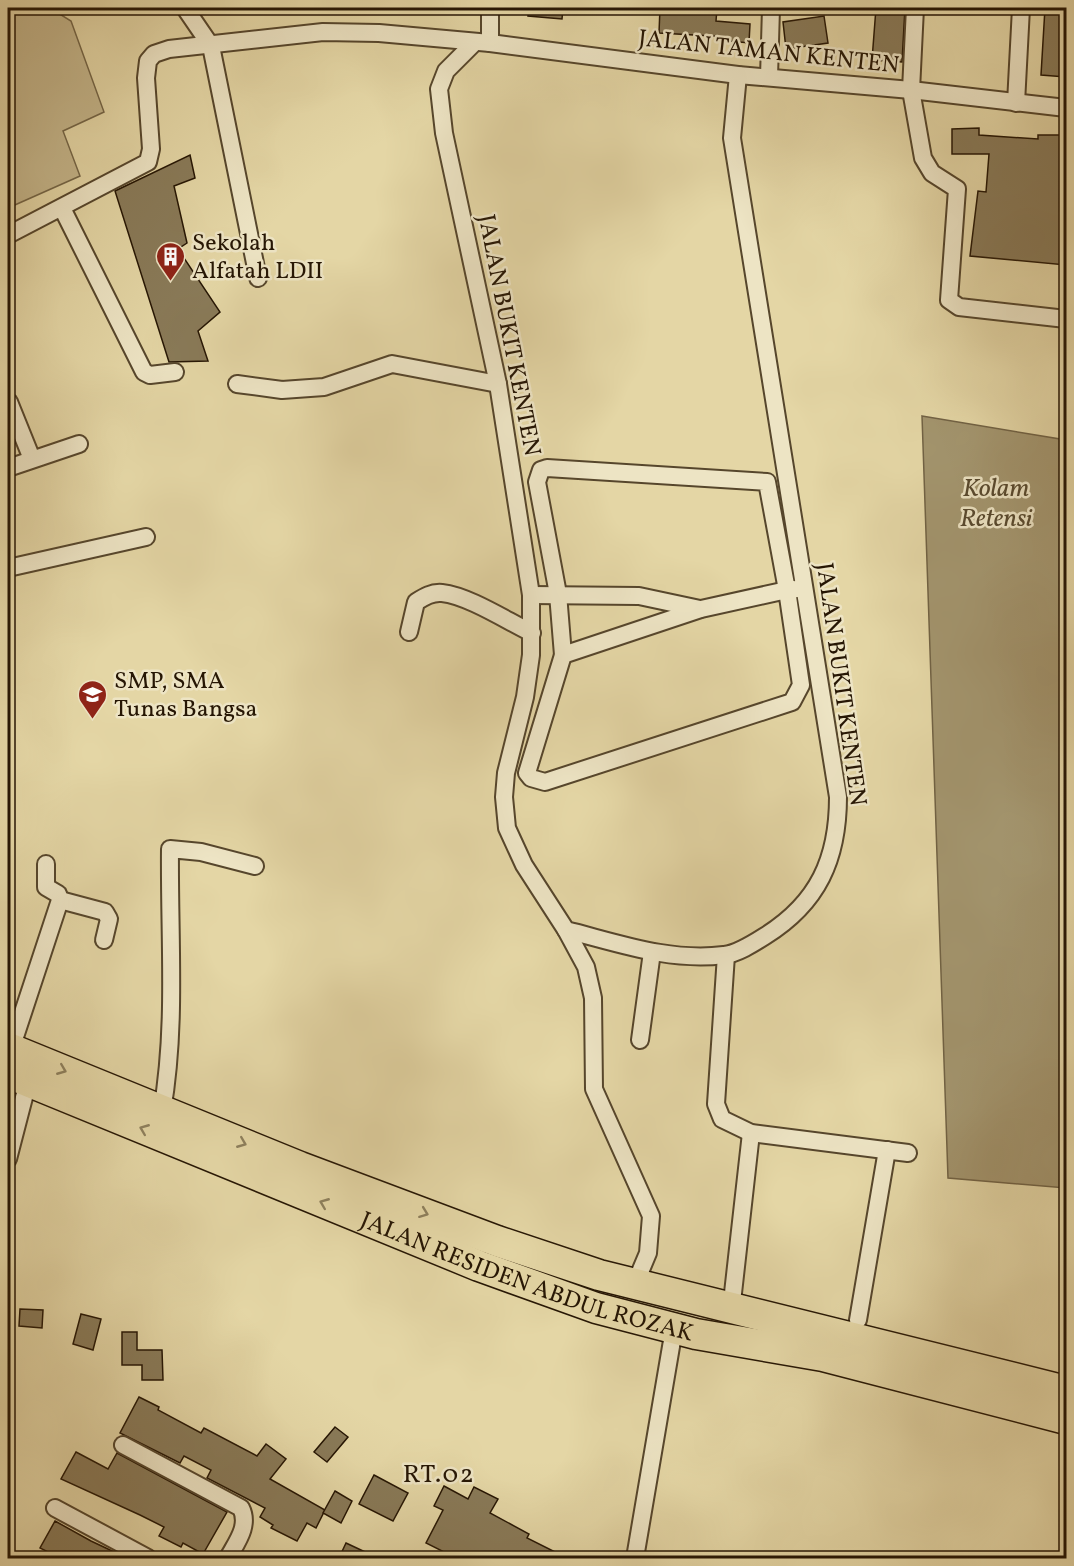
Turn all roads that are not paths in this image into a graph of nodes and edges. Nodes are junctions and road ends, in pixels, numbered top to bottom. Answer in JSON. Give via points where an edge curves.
{"nodes":[{"id":1,"x":185,"y":8,"type":"edge"},
{"id":2,"x":490,"y":8,"type":"edge"},
{"id":3,"x":771,"y":8,"type":"edge"},
{"id":4,"x":915,"y":8,"type":"edge"},
{"id":5,"x":1021,"y":8,"type":"edge"},
{"id":6,"x":482,"y":43,"type":"junction"},
{"id":7,"x":211,"y":46,"type":"junction"},
{"id":8,"x":738,"y":75,"type":"junction"},
{"id":9,"x":769,"y":77,"type":"junction"},
{"id":10,"x":911,"y":90,"type":"junction"},
{"id":11,"x":1016,"y":103,"type":"junction"},
{"id":12,"x":1066,"y":108,"type":"edge"},
{"id":13,"x":63,"y":208,"type":"junction"},
{"id":14,"x":8,"y":235,"type":"edge"},
{"id":15,"x":258,"y":278,"type":"dead end"},
{"id":16,"x":1066,"y":319,"type":"edge"},
{"id":17,"x":175,"y":372,"type":"dead end"},
{"id":18,"x":237,"y":384,"type":"dead end"},
{"id":19,"x":498,"y":384,"type":"junction"},
{"id":20,"x":9,"y":402,"type":"dead end"},
{"id":21,"x":79,"y":444,"type":"dead end"},
{"id":22,"x":32,"y":459,"type":"junction"},
{"id":23,"x":8,"y":468,"type":"edge"},
{"id":24,"x":146,"y":537,"type":"dead end"},
{"id":25,"x":8,"y":568,"type":"edge"},
{"id":26,"x":804,"y":588,"type":"junction"},
{"id":27,"x":787,"y":590,"type":"junction"},
{"id":28,"x":558,"y":594,"type":"junction"},
{"id":29,"x":531,"y":595,"type":"junction"},
{"id":30,"x":700,"y":609,"type":"junction"},
{"id":31,"x":409,"y":632,"type":"dead end"},
{"id":32,"x":532,"y":633,"type":"junction"},
{"id":33,"x":563,"y":655,"type":"junction"},
{"id":34,"x":46,"y":864,"type":"dead end"},
{"id":35,"x":255,"y":866,"type":"dead end"},
{"id":36,"x":60,"y":900,"type":"junction"},
{"id":37,"x":566,"y":930,"type":"junction"},
{"id":38,"x":104,"y":940,"type":"dead end"},
{"id":39,"x":652,"y":952,"type":"junction"},
{"id":40,"x":726,"y":955,"type":"junction"},
{"id":41,"x":640,"y":1040,"type":"dead end"},
{"id":42,"x":14,"y":1063,"type":"edge"},
{"id":43,"x":162,"y":1111,"type":"junction"},
{"id":44,"x":751,"y":1133,"type":"junction"},
{"id":45,"x":886,"y":1150,"type":"junction"},
{"id":46,"x":908,"y":1153,"type":"dead end"},
{"id":47,"x":8,"y":1159,"type":"edge"},
{"id":48,"x":635,"y":1284,"type":"junction"},
{"id":49,"x":694,"y":1299,"type":"junction"},
{"id":50,"x":732,"y":1302,"type":"junction"},
{"id":51,"x":858,"y":1320,"type":"junction"},
{"id":52,"x":685,"y":1332,"type":"junction"},
{"id":53,"x":1066,"y":1371,"type":"edge"},
{"id":54,"x":1066,"y":1391,"type":"edge"},
{"id":55,"x":1066,"y":1419,"type":"edge"},
{"id":56,"x":1066,"y":1436,"type":"edge"},
{"id":57,"x":123,"y":1445,"type":"dead end"},
{"id":58,"x":54,"y":1508,"type":"dead end"},
{"id":59,"x":148,"y":1558,"type":"edge"},
{"id":60,"x":228,"y":1558,"type":"edge"},
{"id":61,"x":635,"y":1558,"type":"edge"}],
"edges":[{"from":1,"to":7,"type":"street"},
{"from":2,"to":6,"type":"street"},
{"from":3,"to":9,"type":"street"},
{"from":4,"to":10,"type":"street"},
{"from":5,"to":11,"type":"street"},
{"from":6,"to":7,"type":"street","name":"JALAN TAMAN KENTEN","via":[[323,32]]},
{"from":6,"to":8,"type":"street","name":"JALAN TAMAN KENTEN"},
{"from":6,"to":19,"type":"street","name":"JALAN BUKIT KENTEN","via":[[446,71],[439,89],[444,133]]},
{"from":7,"to":13,"type":"street","name":"JALAN TAMAN KENTEN","via":[[169,50],[151,57],[146,78],[151,138],[148,162]]},
{"from":7,"to":15,"type":"street"},
{"from":8,"to":9,"type":"street","name":"JALAN TAMAN KENTEN"},
{"from":8,"to":26,"type":"street","name":"JALAN BUKIT KENTEN","via":[[732,138]]},
{"from":9,"to":10,"type":"street","name":"JALAN TAMAN KENTEN"},
{"from":10,"to":11,"type":"street","name":"JALAN TAMAN KENTEN"},
{"from":10,"to":16,"type":"street","via":[[925,163],[932,173],[957,189],[951,303]]},
{"from":11,"to":12,"type":"street","name":"JALAN TAMAN KENTEN"},
{"from":13,"to":14,"type":"street"},
{"from":13,"to":17,"type":"street","via":[[144,372]]},
{"from":18,"to":19,"type":"street","via":[[282,390],[324,387],[392,364]]},
{"from":19,"to":29,"type":"street","name":"JALAN BUKIT KENTEN"},
{"from":20,"to":22,"type":"street"},
{"from":21,"to":22,"type":"street"},
{"from":22,"to":23,"type":"street"},
{"from":24,"to":25,"type":"street"},
{"from":26,"to":27,"type":"street"},
{"from":26,"to":40,"type":"street","name":"JALAN BUKIT KENTEN","via":[[838,798],[838,826],[824,875],[799,910],[782,926]]},
{"from":27,"to":28,"type":"street","via":[[767,482],[548,468],[541,470],[537,482]]},
{"from":27,"to":30,"type":"street"},
{"from":27,"to":33,"type":"street","via":[[801,685],[792,702],[545,782],[538,781],[527,773]]},
{"from":28,"to":29,"type":"street"},
{"from":28,"to":30,"type":"street","via":[[639,596]]},
{"from":28,"to":33,"type":"street"},
{"from":29,"to":32,"type":"street","name":"JALAN BUKIT KENTEN"},
{"from":30,"to":33,"type":"street"},
{"from":31,"to":32,"type":"street","via":[[416,602],[427,595],[442,593],[472,603]]},
{"from":32,"to":37,"type":"street","name":"JALAN BUKIT KENTEN","via":[[525,697],[506,773],[507,828],[524,865]]},
{"from":34,"to":36,"type":"street","via":[[46,887],[58,894]]},
{"from":35,"to":43,"type":"street","via":[[201,852],[170,849],[170,1068]]},
{"from":36,"to":38,"type":"street","via":[[105,912],[109,919]]},
{"from":36,"to":42,"type":"street"},
{"from":37,"to":39,"type":"street","name":"JALAN BUKIT KENTEN"},
{"from":37,"to":48,"type":"street","via":[[585,967],[593,998],[594,1089],[651,1216],[648,1252]]},
{"from":39,"to":40,"type":"street","name":"JALAN BUKIT KENTEN"},
{"from":39,"to":41,"type":"street"},
{"from":40,"to":44,"type":"street","via":[[716,1104],[722,1119]]},
{"from":42,"to":43,"type":"highway","name":"JALAN RESIDEN ABDUL ROZAK","one_way":true},
{"from":42,"to":47,"type":"street"},
{"from":52,"to":42,"type":"highway","name":"JALAN RESIDEN ABDUL ROZAK","one_way":true,"via":[[596,1308],[479,1266]]},
{"from":43,"to":48,"type":"highway","name":"JALAN RESIDEN ABDUL ROZAK","one_way":true,"via":[[497,1241]]},
{"from":44,"to":45,"type":"street"},
{"from":44,"to":50,"type":"street"},
{"from":45,"to":46,"type":"street"},
{"from":45,"to":51,"type":"street"},
{"from":48,"to":49,"type":"highway","name":"JALAN RESIDEN ABDUL ROZAK"},
{"from":49,"to":50,"type":"highway"},
{"from":49,"to":54,"type":"highway","name":"JALAN RESIDEN ABDUL ROZAK"},
{"from":50,"to":51,"type":"highway","via":[[828,1312]]},
{"from":51,"to":53,"type":"highway"},
{"from":52,"to":55,"type":"highway","name":"JALAN RESIDEN ABDUL ROZAK","via":[[823,1356]]},
{"from":52,"to":56,"type":"highway","via":[[831,1375]]},
{"from":52,"to":61,"type":"street"},
{"from":57,"to":60,"type":"street","via":[[241,1508],[244,1526]]},
{"from":58,"to":59,"type":"street"}]}
